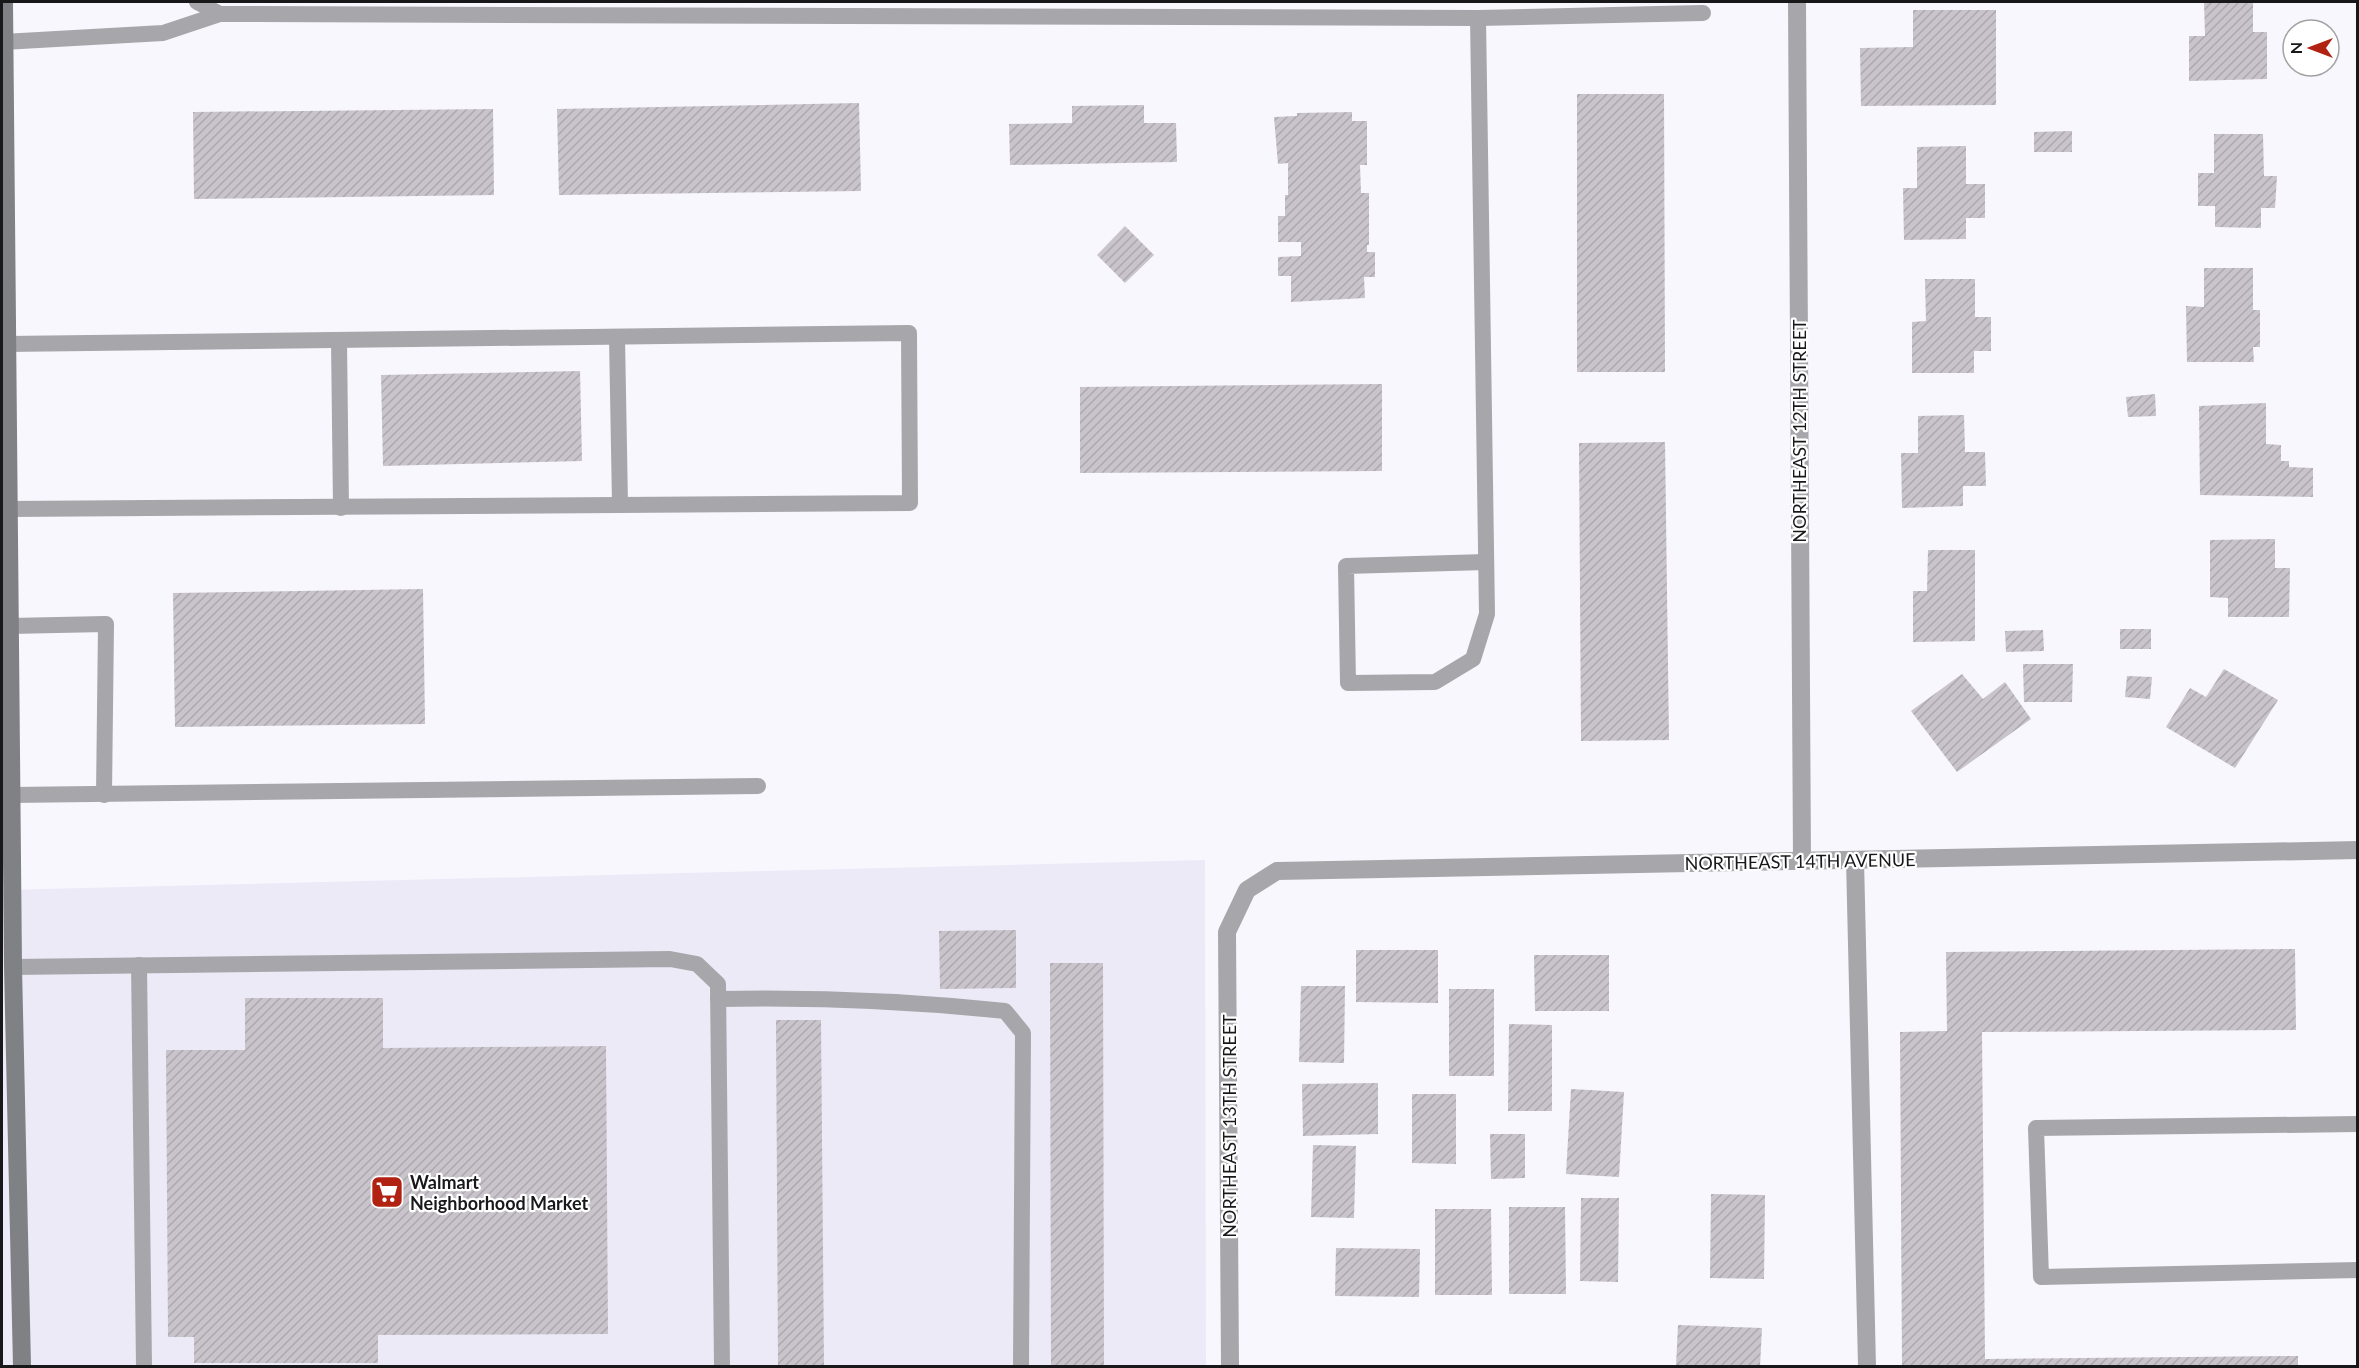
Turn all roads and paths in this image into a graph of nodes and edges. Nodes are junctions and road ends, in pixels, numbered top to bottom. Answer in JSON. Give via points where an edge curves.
{"nodes":[{"id":1,"x":4,"y":2,"type":"edge"},
{"id":2,"x":197,"y":2,"type":"edge"},
{"id":3,"x":1797,"y":2,"type":"edge"},
{"id":4,"x":589,"y":8,"type":"edge"},
{"id":5,"x":1703,"y":13,"type":"dead end"},
{"id":6,"x":220,"y":14,"type":"junction"},
{"id":7,"x":1478,"y":18,"type":"junction"},
{"id":8,"x":3,"y":42,"type":"edge"},
{"id":9,"x":617,"y":337,"type":"junction"},
{"id":10,"x":339,"y":341,"type":"junction"},
{"id":11,"x":6,"y":344,"type":"junction"},
{"id":12,"x":620,"y":504,"type":"junction"},
{"id":13,"x":341,"y":508,"type":"junction"},
{"id":14,"x":8,"y":509,"type":"junction"},
{"id":15,"x":1486,"y":562,"type":"junction"},
{"id":16,"x":5,"y":592,"type":"edge"},
{"id":17,"x":9,"y":626,"type":"junction"},
{"id":18,"x":758,"y":786,"type":"dead end"},
{"id":19,"x":11,"y":795,"type":"junction"},
{"id":20,"x":104,"y":795,"type":"junction"},
{"id":21,"x":2358,"y":850,"type":"edge"},
{"id":22,"x":1855,"y":860,"type":"junction"},
{"id":23,"x":1802,"y":861,"type":"junction"},
{"id":24,"x":1247,"y":890,"type":"joint"},
{"id":25,"x":139,"y":965,"type":"junction"},
{"id":26,"x":13,"y":967,"type":"junction"},
{"id":27,"x":718,"y":999,"type":"junction"},
{"id":28,"x":9,"y":1090,"type":"edge"},
{"id":29,"x":2358,"y":1124,"type":"edge"},
{"id":30,"x":2358,"y":1270,"type":"edge"},
{"id":31,"x":22,"y":1366,"type":"edge"},
{"id":32,"x":144,"y":1366,"type":"edge"},
{"id":33,"x":722,"y":1366,"type":"edge"},
{"id":34,"x":1021,"y":1366,"type":"edge"},
{"id":35,"x":1230,"y":1366,"type":"edge"},
{"id":36,"x":1867,"y":1366,"type":"edge"}],
"edges":[{"from":1,"to":8,"type":"street"},
{"from":2,"to":6,"type":"lane"},
{"from":3,"to":23,"type":"street","name":"NORTHEAST 12TH STREET"},
{"from":4,"to":6,"type":"lane"},
{"from":4,"to":7,"type":"lane"},
{"from":5,"to":7,"type":"lane"},
{"from":6,"to":8,"type":"lane","via":[[163,33]]},
{"from":7,"to":15,"type":"lane"},
{"from":8,"to":11,"type":"street"},
{"from":9,"to":10,"type":"lane"},
{"from":9,"to":12,"type":"lane"},
{"from":9,"to":12,"type":"lane","via":[[909,333],[910,503]]},
{"from":10,"to":11,"type":"lane"},
{"from":10,"to":13,"type":"lane"},
{"from":11,"to":14,"type":"street"},
{"from":12,"to":13,"type":"lane"},
{"from":13,"to":14,"type":"lane"},
{"from":14,"to":16,"type":"street"},
{"from":15,"to":15,"type":"lane","via":[[1346,566],[1348,683],[1435,682],[1473,659],[1487,614]]},
{"from":16,"to":17,"type":"street"},
{"from":17,"to":19,"type":"street"},
{"from":17,"to":20,"type":"lane","via":[[106,624]]},
{"from":18,"to":20,"type":"lane"},
{"from":19,"to":20,"type":"lane"},
{"from":19,"to":26,"type":"street"},
{"from":21,"to":22,"type":"street","name":"NORTHEAST 14TH AVENUE"},
{"from":22,"to":23,"type":"street","name":"NORTHEAST 14TH AVENUE"},
{"from":22,"to":36,"type":"street"},
{"from":23,"to":24,"type":"street","name":"NORTHEAST 14TH AVENUE","via":[[1277,871]]},
{"from":24,"to":35,"type":"street","name":"NORTHEAST 13TH STREET","via":[[1227,933]]},
{"from":25,"to":26,"type":"lane"},
{"from":25,"to":27,"type":"lane","via":[[670,959],[696,964],[718,984]]},
{"from":25,"to":32,"type":"lane"},
{"from":26,"to":28,"type":"street"},
{"from":27,"to":33,"type":"lane"},
{"from":27,"to":34,"type":"lane","via":[[937,1004],[1005,1011],[1023,1033]]},
{"from":28,"to":31,"type":"street"},
{"from":29,"to":30,"type":"lane","via":[[2036,1128],[2041,1277]]}]}
